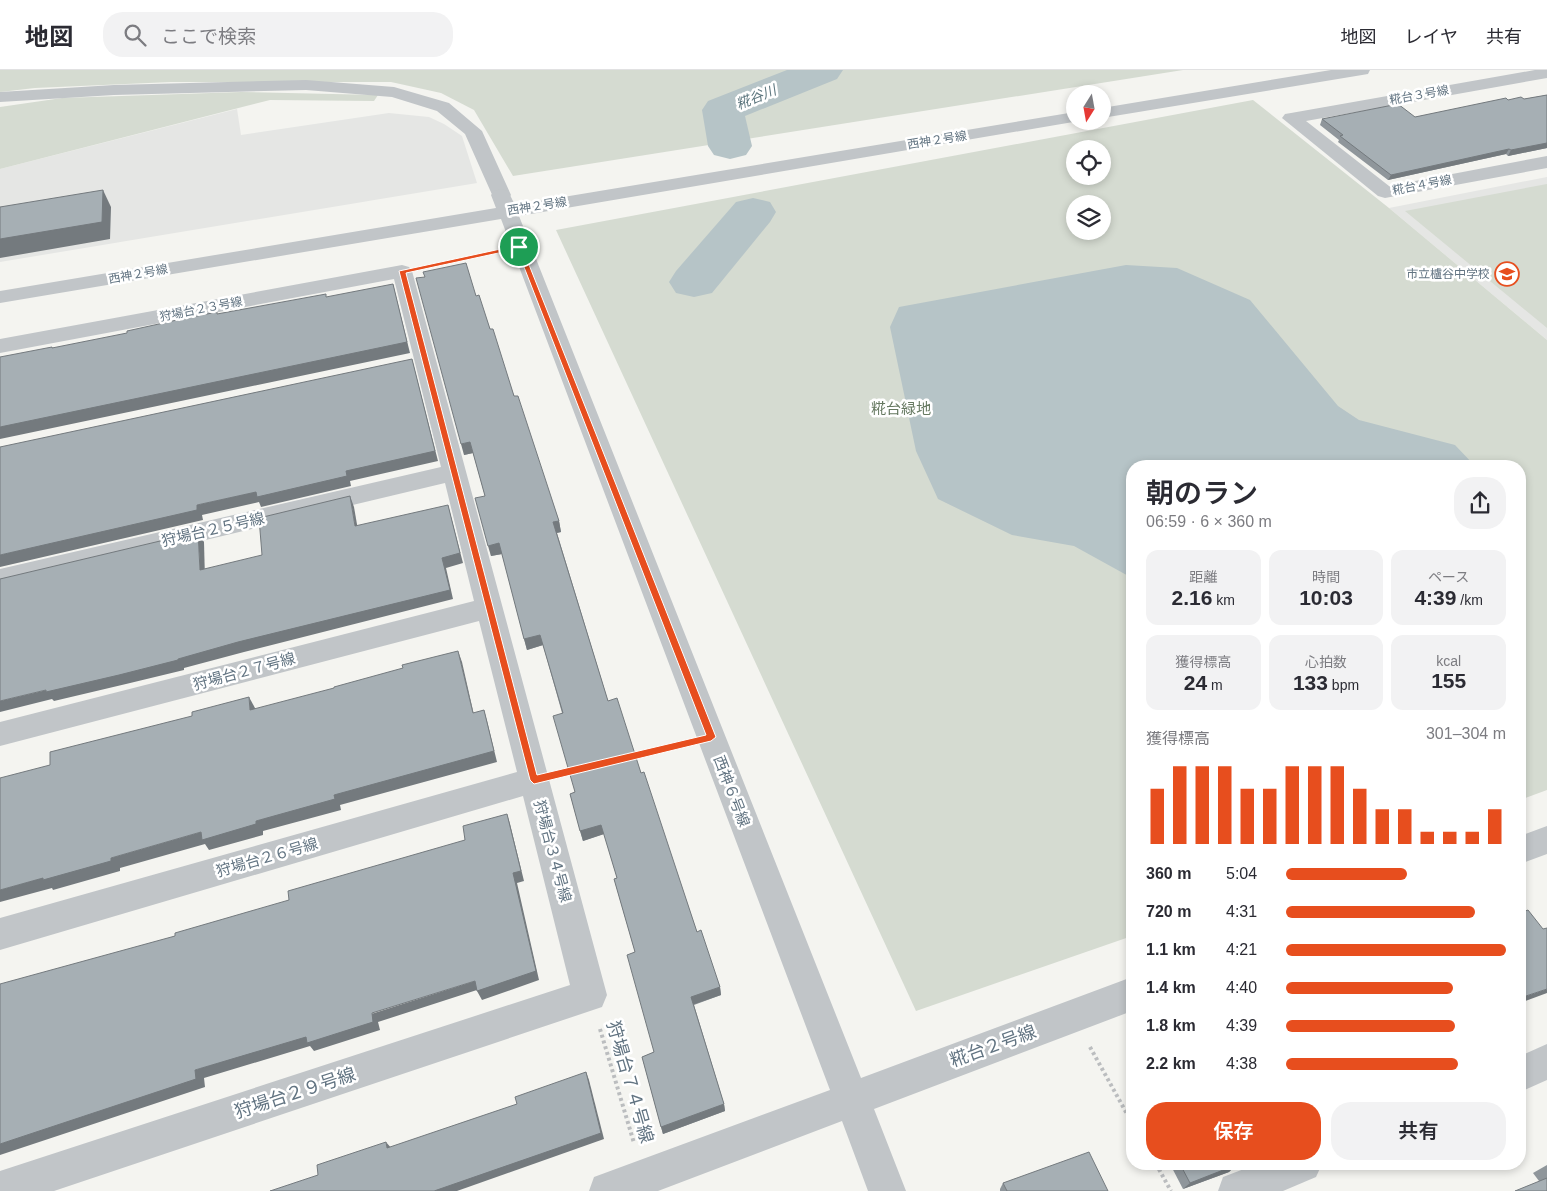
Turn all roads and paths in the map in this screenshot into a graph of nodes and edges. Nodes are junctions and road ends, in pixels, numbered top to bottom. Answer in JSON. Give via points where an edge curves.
{"nodes":[{"id":1,"x":1272,"y":70,"type":"edge"},
{"id":2,"x":1362,"y":70,"type":"edge"},
{"id":3,"x":1547,"y":73,"type":"edge"},
{"id":4,"x":0,"y":97,"type":"edge"},
{"id":5,"x":1111,"y":97,"type":"edge"},
{"id":6,"x":1066,"y":104,"type":"edge"},
{"id":7,"x":1111,"y":112,"type":"edge"},
{"id":8,"x":1066,"y":118,"type":"edge"},
{"id":9,"x":1291,"y":118,"type":"joint"},
{"id":10,"x":1547,"y":162,"type":"edge"},
{"id":11,"x":503,"y":203,"type":"junction"},
{"id":12,"x":192,"y":246,"type":"dead end"},
{"id":13,"x":519,"y":247,"type":"junction"},
{"id":14,"x":173,"y":250,"type":"dead end"},
{"id":15,"x":144,"y":255,"type":"dead end"},
{"id":16,"x":402,"y":271,"type":"junction"},
{"id":17,"x":0,"y":297,"type":"edge"},
{"id":18,"x":0,"y":346,"type":"edge"},
{"id":19,"x":454,"y":472,"type":"junction"},
{"id":20,"x":0,"y":579,"type":"edge"},
{"id":21,"x":488,"y":608,"type":"junction"},
{"id":22,"x":0,"y":734,"type":"edge"},
{"id":23,"x":711,"y":737,"type":"junction"},
{"id":24,"x":627,"y":757,"type":"edge"},
{"id":25,"x":534,"y":780,"type":"junction"},
{"id":26,"x":1547,"y":840,"type":"edge"},
{"id":27,"x":1526,"y":848,"type":"edge"},
{"id":28,"x":0,"y":934,"type":"edge"},
{"id":29,"x":590,"y":995,"type":"junction"},
{"id":30,"x":1126,"y":996,"type":"edge"},
{"id":31,"x":1072,"y":1016,"type":"junction"},
{"id":32,"x":1547,"y":1062,"type":"edge"},
{"id":33,"x":1526,"y":1071,"type":"edge"},
{"id":34,"x":853,"y":1098,"type":"junction"},
{"id":35,"x":1126,"y":1112,"type":"edge"},
{"id":36,"x":1159,"y":1170,"type":"edge"},
{"id":37,"x":1288,"y":1170,"type":"edge"},
{"id":38,"x":644,"y":1177,"type":"junction"},
{"id":39,"x":0,"y":1190,"type":"edge"},
{"id":40,"x":608,"y":1191,"type":"edge"},
{"id":41,"x":887,"y":1191,"type":"edge"},
{"id":42,"x":1171,"y":1191,"type":"edge"},
{"id":43,"x":1237,"y":1191,"type":"edge"}],
"edges":[{"from":1,"to":5,"type":"street"},
{"from":2,"to":7,"type":"street"},
{"from":3,"to":9,"type":"street","name":"糀台３号線"},
{"from":4,"to":11,"type":"street","name":"西神６号線","via":[[114,90],[306,85],[394,92],[443,106],[473,131]]},
{"from":6,"to":11,"type":"street","name":"西神２号線"},
{"from":8,"to":11,"type":"street","name":"西神２号線"},
{"from":9,"to":10,"type":"street","name":"糀台４号線","via":[[1385,192]]},
{"from":11,"to":12,"type":"street","name":"西神２号線"},
{"from":11,"to":13,"type":"street","name":"西神６号線"},
{"from":11,"to":17,"type":"street","name":"西神２号線"},
{"from":13,"to":16,"type":"path"},
{"from":13,"to":23,"type":"street","name":"西神６号線"},
{"from":14,"to":15,"type":"street","name":"西神２号線"},
{"from":16,"to":18,"type":"street","name":"狩場台２３号線"},
{"from":16,"to":19,"type":"street","name":"狩場台３４号線","via":[[415,360]]},
{"from":19,"to":20,"type":"street","name":"狩場台２５号線"},
{"from":19,"to":21,"type":"street","name":"狩場台３４号線"},
{"from":21,"to":22,"type":"street","name":"狩場台２７号線"},
{"from":21,"to":25,"type":"street","name":"狩場台３４号線"},
{"from":23,"to":24,"type":"path"},
{"from":23,"to":34,"type":"street","name":"西神６号線"},
{"from":25,"to":28,"type":"street","name":"狩場台２６号線"},
{"from":25,"to":29,"type":"street","name":"狩場台３４号線"},
{"from":26,"to":27,"type":"street"},
{"from":29,"to":38,"type":"path","name":"狩場台７４号線"},
{"from":29,"to":39,"type":"street","name":"狩場台２９号線"},
{"from":30,"to":31,"type":"street","name":"糀台２号線"},
{"from":31,"to":34,"type":"street","name":"糀台２号線"},
{"from":31,"to":35,"type":"path"},
{"from":32,"to":33,"type":"street"},
{"from":34,"to":38,"type":"street","name":"糀台２号線"},
{"from":34,"to":41,"type":"street","name":"西神６号線"},
{"from":36,"to":42,"type":"path"},
{"from":37,"to":43,"type":"street"},
{"from":38,"to":40,"type":"street","name":"糀台２号線"}]}
